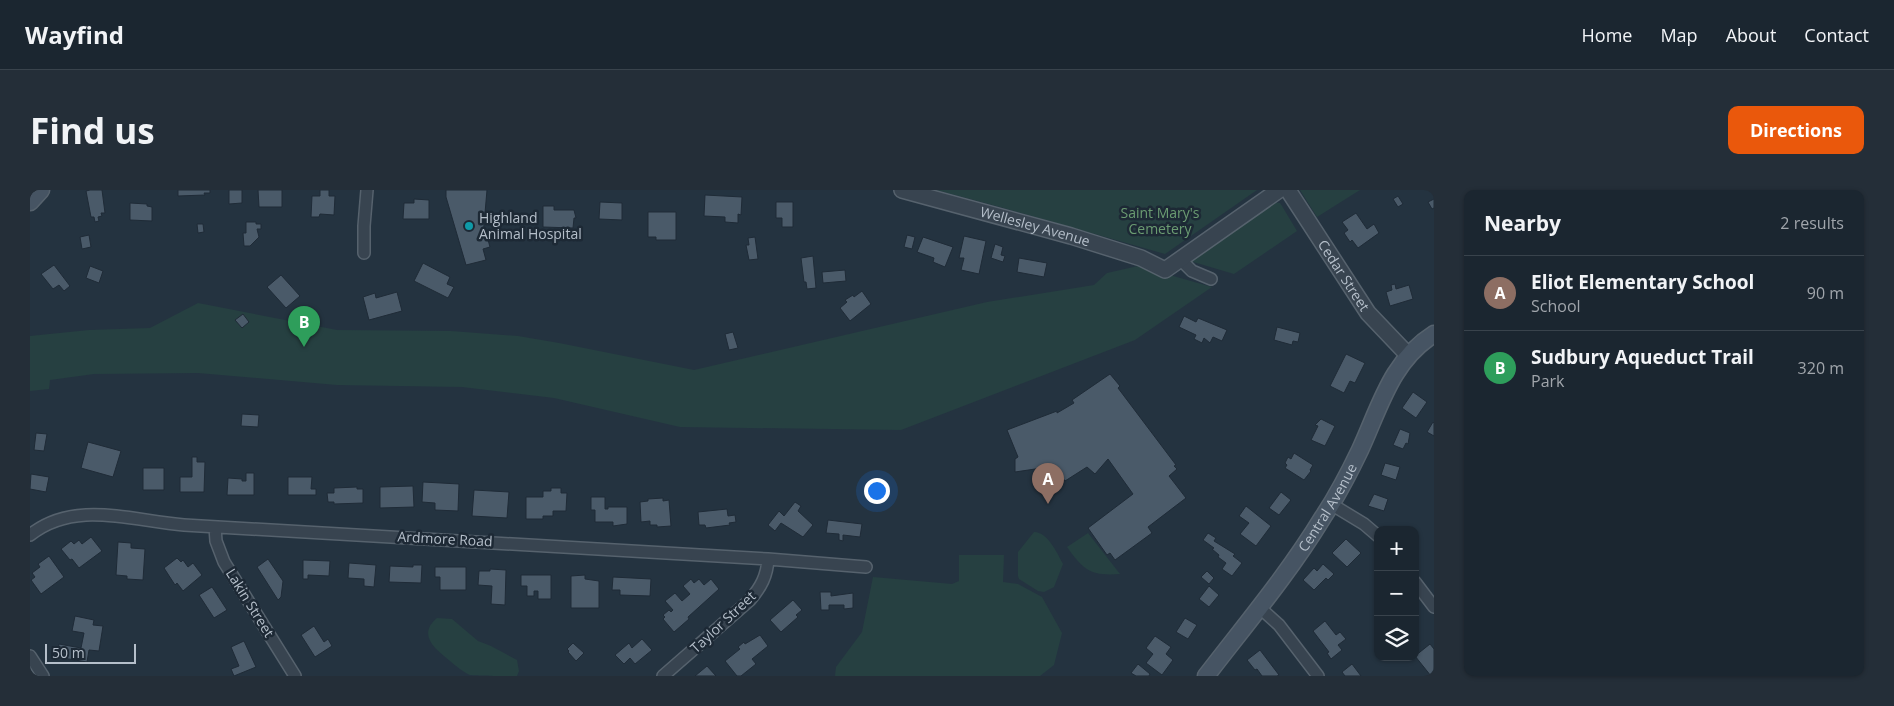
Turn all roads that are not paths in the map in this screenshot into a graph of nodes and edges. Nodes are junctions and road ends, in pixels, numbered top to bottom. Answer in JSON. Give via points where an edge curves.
{"nodes":[{"id":1,"x":41,"y":190,"type":"edge"},
{"id":2,"x":367,"y":190,"type":"edge"},
{"id":3,"x":902,"y":190,"type":"edge"},
{"id":4,"x":1279,"y":190,"type":"edge"},
{"id":5,"x":1288,"y":190,"type":"edge"},
{"id":6,"x":30,"y":202,"type":"edge"},
{"id":7,"x":364,"y":253,"type":"dead end"},
{"id":8,"x":1181,"y":260,"type":"junction"},
{"id":9,"x":1211,"y":279,"type":"dead end"},
{"id":10,"x":1434,"y":334,"type":"edge"},
{"id":11,"x":1408,"y":355,"type":"junction"},
{"id":12,"x":1332,"y":504,"type":"junction"},
{"id":13,"x":215,"y":527,"type":"junction"},
{"id":14,"x":1374,"y":533,"type":"edge"},
{"id":15,"x":30,"y":535,"type":"edge"},
{"id":16,"x":768,"y":559,"type":"junction"},
{"id":17,"x":866,"y":567,"type":"dead end"},
{"id":18,"x":1419,"y":587,"type":"edge"},
{"id":19,"x":1258,"y":607,"type":"junction"},
{"id":20,"x":1434,"y":607,"type":"edge"},
{"id":21,"x":30,"y":656,"type":"edge"},
{"id":22,"x":43,"y":676,"type":"edge"},
{"id":23,"x":295,"y":676,"type":"edge"},
{"id":24,"x":663,"y":676,"type":"edge"},
{"id":25,"x":1206,"y":676,"type":"edge"},
{"id":26,"x":1318,"y":676,"type":"edge"}],
"edges":[{"from":1,"to":6,"type":"main road"},
{"from":2,"to":7,"type":"street"},
{"from":3,"to":8,"type":"street","name":"Wellesley Avenue","via":[[1072,236],[1141,258],[1165,270]]},
{"from":4,"to":8,"type":"street"},
{"from":5,"to":11,"type":"street","name":"Cedar Street","via":[[1368,313]]},
{"from":8,"to":9,"type":"street","via":[[1192,271]]},
{"from":10,"to":11,"type":"main road","name":"Central Avenue"},
{"from":11,"to":12,"type":"main road","name":"Central Avenue","via":[[1386,388]]},
{"from":12,"to":14,"type":"street"},
{"from":12,"to":19,"type":"main road","name":"Central Avenue"},
{"from":13,"to":15,"type":"street","name":"Ardmore Road","via":[[92,514],[53,521]]},
{"from":13,"to":16,"type":"street","name":"Ardmore Road"},
{"from":13,"to":23,"type":"street","name":"Lakin Street","via":[[224,562]]},
{"from":16,"to":17,"type":"street","name":"Ardmore Road"},
{"from":16,"to":24,"type":"street","name":"Taylor Street","via":[[766,576],[750,600]]},
{"from":18,"to":20,"type":"street"},
{"from":19,"to":25,"type":"main road","name":"Central Avenue"},
{"from":19,"to":26,"type":"street","via":[[1279,626]]},
{"from":21,"to":22,"type":"street"}]}
